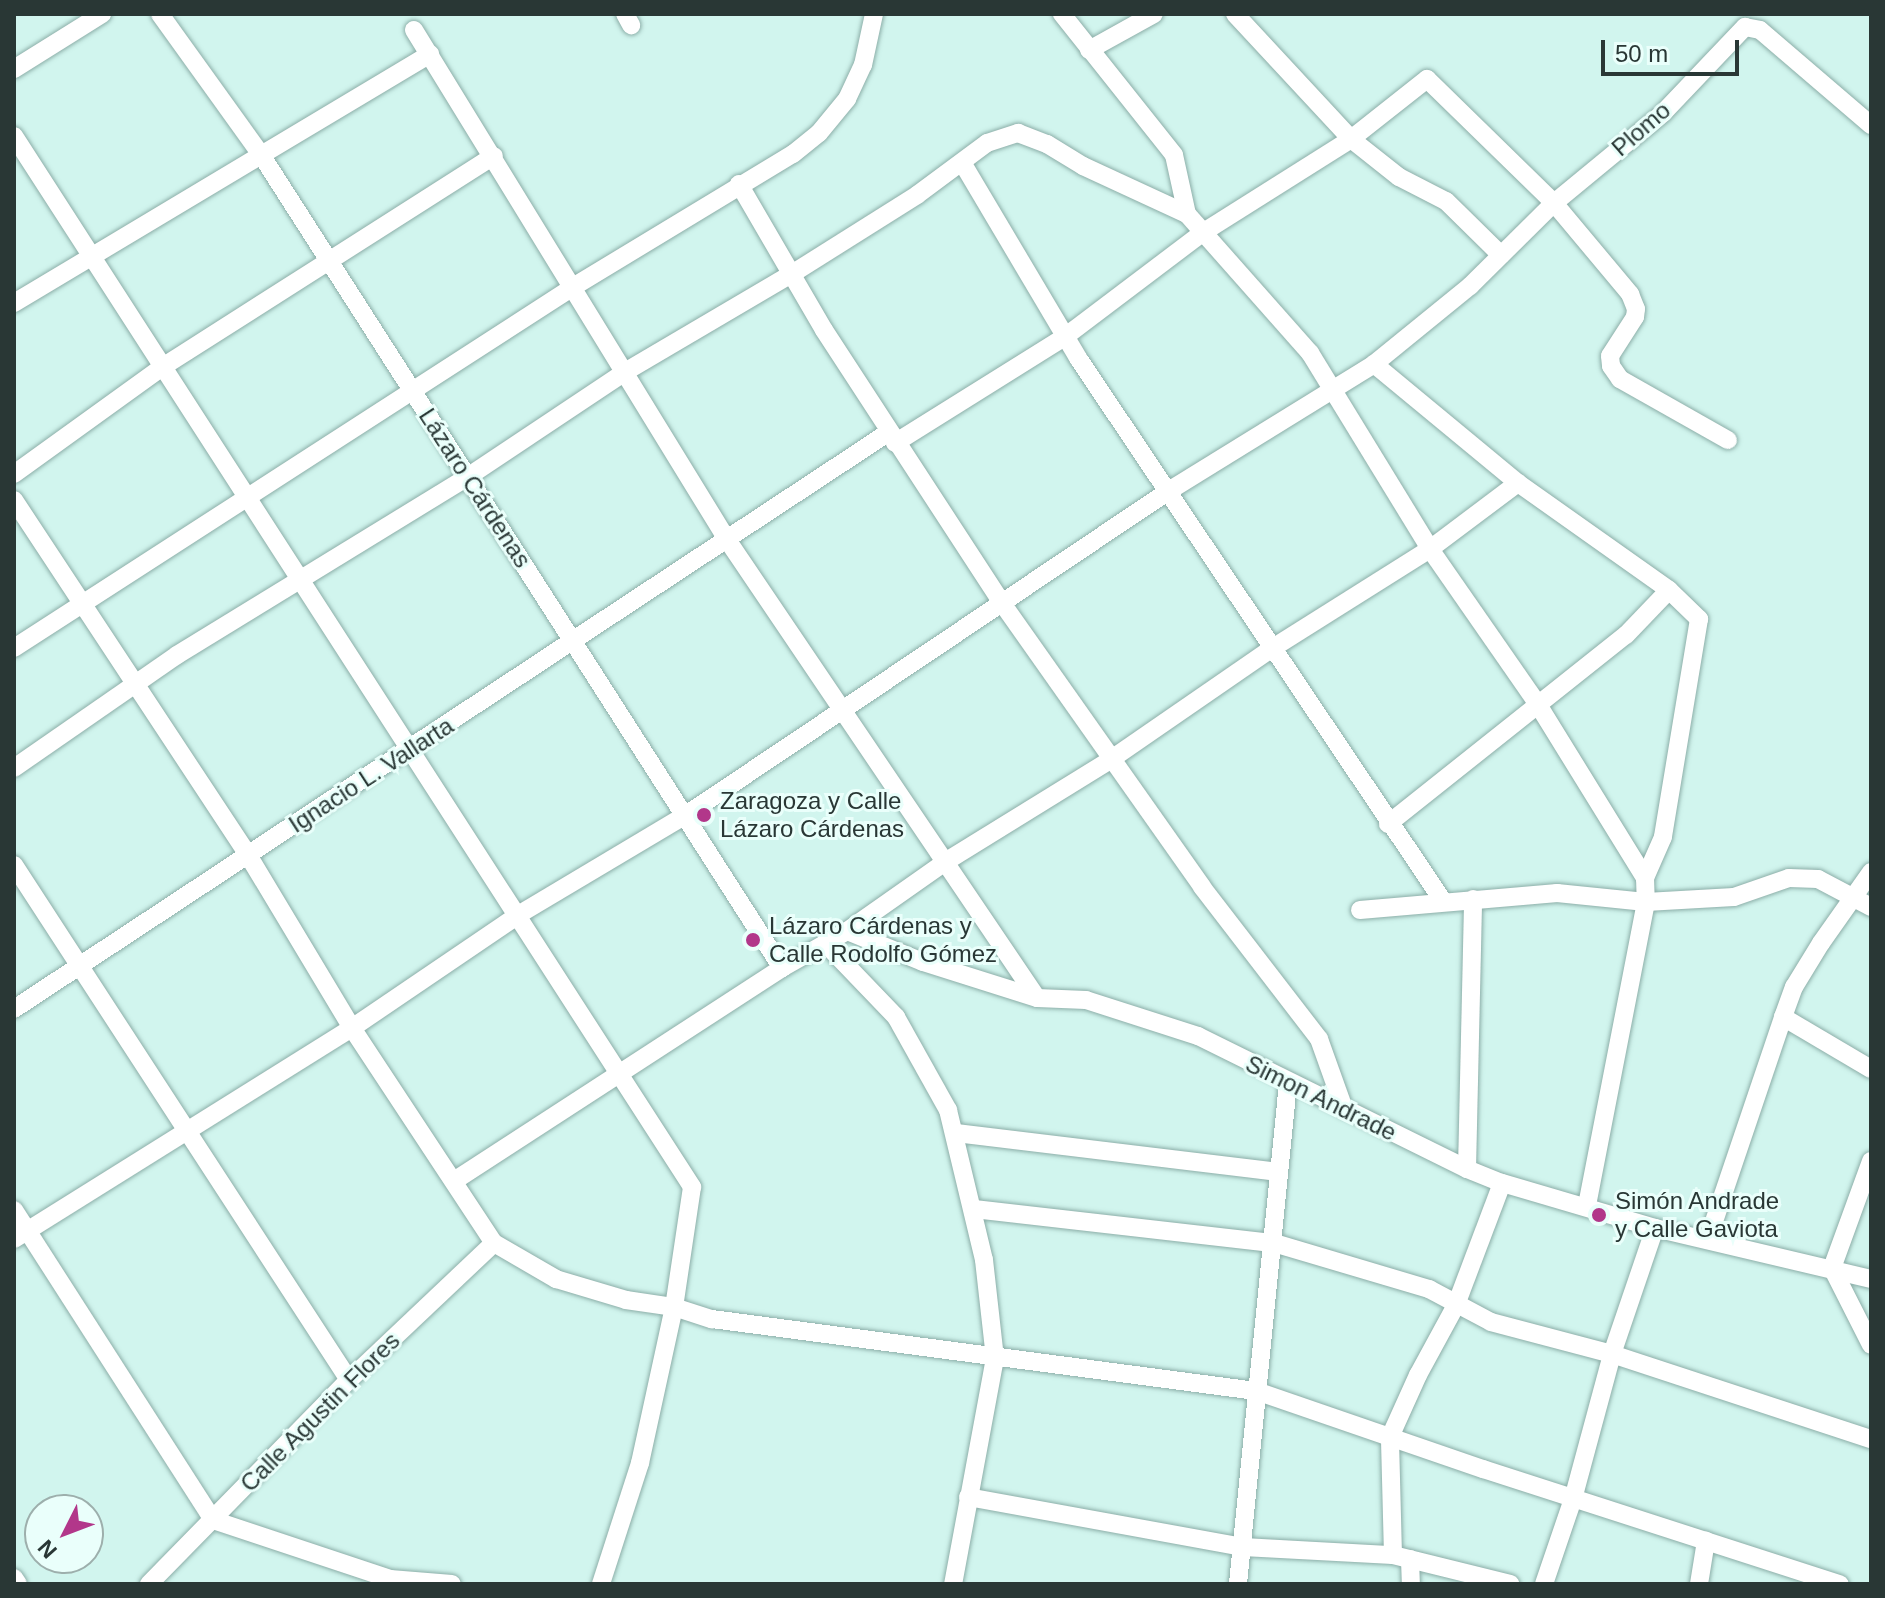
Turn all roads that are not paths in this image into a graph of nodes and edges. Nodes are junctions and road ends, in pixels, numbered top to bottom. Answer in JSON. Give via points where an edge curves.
{"nodes":[{"id":1,"x":102,"y":14,"type":"edge"},
{"id":2,"x":160,"y":14,"type":"edge"},
{"id":3,"x":874,"y":14,"type":"edge"},
{"id":4,"x":1062,"y":14,"type":"edge"},
{"id":5,"x":1154,"y":14,"type":"edge"},
{"id":6,"x":1235,"y":14,"type":"edge"},
{"id":7,"x":414,"y":30,"type":"dead end"},
{"id":8,"x":1089,"y":50,"type":"junction"},
{"id":9,"x":430,"y":54,"type":"junction"},
{"id":10,"x":14,"y":69,"type":"edge"},
{"id":11,"x":1871,"y":125,"type":"edge"},
{"id":12,"x":14,"y":136,"type":"edge"},
{"id":13,"x":1351,"y":139,"type":"junction"},
{"id":14,"x":260,"y":153,"type":"junction"},
{"id":15,"x":494,"y":156,"type":"junction"},
{"id":16,"x":963,"y":164,"type":"junction"},
{"id":17,"x":739,"y":184,"type":"junction"},
{"id":18,"x":1554,"y":203,"type":"junction"},
{"id":19,"x":1187,"y":214,"type":"junction"},
{"id":20,"x":1202,"y":233,"type":"junction"},
{"id":21,"x":1501,"y":255,"type":"junction"},
{"id":22,"x":91,"y":256,"type":"junction"},
{"id":23,"x":330,"y":262,"type":"junction"},
{"id":24,"x":790,"y":275,"type":"junction"},
{"id":25,"x":573,"y":287,"type":"junction"},
{"id":26,"x":14,"y":303,"type":"edge"},
{"id":27,"x":1066,"y":336,"type":"junction"},
{"id":28,"x":1374,"y":364,"type":"junction"},
{"id":29,"x":164,"y":366,"type":"junction"},
{"id":30,"x":625,"y":372,"type":"junction"},
{"id":31,"x":413,"y":393,"type":"junction"},
{"id":32,"x":1332,"y":393,"type":"junction"},
{"id":33,"x":892,"y":438,"type":"junction"},
{"id":34,"x":1728,"y":440,"type":"dead end"},
{"id":35,"x":14,"y":474,"type":"edge"},
{"id":36,"x":469,"y":476,"type":"junction"},
{"id":37,"x":1518,"y":483,"type":"junction"},
{"id":38,"x":1167,"y":492,"type":"junction"},
{"id":39,"x":247,"y":499,"type":"junction"},
{"id":40,"x":14,"y":500,"type":"edge"},
{"id":41,"x":726,"y":538,"type":"junction"},
{"id":42,"x":1430,"y":549,"type":"junction"},
{"id":43,"x":301,"y":582,"type":"junction"},
{"id":44,"x":1669,"y":590,"type":"junction"},
{"id":45,"x":1002,"y":603,"type":"junction"},
{"id":46,"x":85,"y":604,"type":"junction"},
{"id":47,"x":575,"y":642,"type":"junction"},
{"id":48,"x":14,"y":648,"type":"edge"},
{"id":49,"x":1271,"y":649,"type":"junction"},
{"id":50,"x":134,"y":682,"type":"junction"},
{"id":51,"x":1537,"y":703,"type":"junction"},
{"id":52,"x":843,"y":711,"type":"junction"},
{"id":53,"x":412,"y":749,"type":"junction"},
{"id":54,"x":1110,"y":760,"type":"junction"},
{"id":55,"x":14,"y":768,"type":"edge"},
{"id":56,"x":686,"y":815,"type":"junction"},
{"id":57,"x":1388,"y":824,"type":"junction"},
{"id":58,"x":248,"y":855,"type":"junction"},
{"id":59,"x":945,"y":862,"type":"junction"},
{"id":60,"x":14,"y":865,"type":"edge"},
{"id":61,"x":1871,"y":872,"type":"edge"},
{"id":62,"x":1645,"y":878,"type":"junction"},
{"id":63,"x":1473,"y":899,"type":"junction"},
{"id":64,"x":1443,"y":901,"type":"junction"},
{"id":65,"x":1646,"y":902,"type":"junction"},
{"id":66,"x":1864,"y":902,"type":"edge"},
{"id":67,"x":1360,"y":910,"type":"dead end"},
{"id":68,"x":518,"y":915,"type":"junction"},
{"id":69,"x":847,"y":931,"type":"junction"},
{"id":70,"x":825,"y":943,"type":"junction"},
{"id":71,"x":80,"y":966,"type":"junction"},
{"id":72,"x":782,"y":968,"type":"junction"},
{"id":73,"x":1037,"y":998,"type":"junction"},
{"id":74,"x":14,"y":1009,"type":"edge"},
{"id":75,"x":1783,"y":1017,"type":"junction"},
{"id":76,"x":352,"y":1028,"type":"junction"},
{"id":77,"x":1871,"y":1069,"type":"edge"},
{"id":78,"x":621,"y":1073,"type":"junction"},
{"id":79,"x":1288,"y":1083,"type":"junction"},
{"id":80,"x":1344,"y":1109,"type":"junction"},
{"id":81,"x":187,"y":1130,"type":"junction"},
{"id":82,"x":956,"y":1133,"type":"junction"},
{"id":83,"x":1871,"y":1161,"type":"edge"},
{"id":84,"x":1467,"y":1169,"type":"junction"},
{"id":85,"x":1279,"y":1172,"type":"junction"},
{"id":86,"x":454,"y":1181,"type":"junction"},
{"id":87,"x":1502,"y":1183,"type":"junction"},
{"id":88,"x":1587,"y":1205,"type":"junction"},
{"id":89,"x":974,"y":1209,"type":"junction"},
{"id":90,"x":14,"y":1210,"type":"edge"},
{"id":91,"x":1655,"y":1228,"type":"junction"},
{"id":92,"x":20,"y":1235,"type":"edge"},
{"id":93,"x":1708,"y":1239,"type":"junction"},
{"id":94,"x":494,"y":1243,"type":"junction"},
{"id":95,"x":1274,"y":1243,"type":"junction"},
{"id":96,"x":1832,"y":1268,"type":"junction"},
{"id":97,"x":1871,"y":1279,"type":"edge"},
{"id":98,"x":1456,"y":1305,"type":"junction"},
{"id":99,"x":674,"y":1307,"type":"junction"},
{"id":100,"x":1871,"y":1345,"type":"edge"},
{"id":101,"x":1612,"y":1354,"type":"junction"},
{"id":102,"x":995,"y":1358,"type":"junction"},
{"id":103,"x":349,"y":1380,"type":"junction"},
{"id":104,"x":1256,"y":1391,"type":"junction"},
{"id":105,"x":1390,"y":1437,"type":"junction"},
{"id":106,"x":1871,"y":1439,"type":"edge"},
{"id":107,"x":968,"y":1497,"type":"junction"},
{"id":108,"x":1573,"y":1499,"type":"junction"},
{"id":109,"x":213,"y":1520,"type":"junction"},
{"id":110,"x":1706,"y":1541,"type":"junction"},
{"id":111,"x":1243,"y":1547,"type":"junction"},
{"id":112,"x":1402,"y":1557,"type":"junction"},
{"id":113,"x":14,"y":1578,"type":"edge"},
{"id":114,"x":390,"y":1582,"type":"edge"},
{"id":115,"x":18,"y":1584,"type":"edge"},
{"id":116,"x":149,"y":1584,"type":"edge"},
{"id":117,"x":452,"y":1584,"type":"edge"},
{"id":118,"x":601,"y":1584,"type":"edge"},
{"id":119,"x":953,"y":1584,"type":"edge"},
{"id":120,"x":1238,"y":1584,"type":"edge"},
{"id":121,"x":1411,"y":1584,"type":"edge"},
{"id":122,"x":1510,"y":1584,"type":"edge"},
{"id":123,"x":1544,"y":1584,"type":"edge"},
{"id":124,"x":1699,"y":1584,"type":"edge"},
{"id":125,"x":1840,"y":1584,"type":"edge"}],
"edges":[{"from":1,"to":10,"type":"street"},
{"from":2,"to":14,"type":"street","name":"Lázaro Cárdenas"},
{"from":3,"to":17,"type":"street","via":[[863,65],[847,99],[793,154]]},
{"from":4,"to":8,"type":"street"},
{"from":5,"to":8,"type":"street"},
{"from":6,"to":13,"type":"street"},
{"from":7,"to":9,"type":"street"},
{"from":8,"to":19,"type":"street","via":[[1174,155]]},
{"from":9,"to":14,"type":"street"},
{"from":9,"to":15,"type":"street"},
{"from":11,"to":18,"type":"street","name":"Plomo","via":[[1760,30],[1745,27],[1663,113]]},
{"from":12,"to":22,"type":"street"},
{"from":13,"to":18,"type":"street","name":"Ignacio L. Vallarta","via":[[1427,79]]},
{"from":13,"to":20,"type":"street","name":"Ignacio L. Vallarta"},
{"from":13,"to":21,"type":"street","via":[[1399,177],[1446,201]]},
{"from":14,"to":22,"type":"street"},
{"from":14,"to":23,"type":"street","name":"Lázaro Cárdenas"},
{"from":15,"to":23,"type":"street"},
{"from":15,"to":25,"type":"street"},
{"from":16,"to":19,"type":"street","via":[[987,143],[1018,133]]},
{"from":16,"to":24,"type":"street"},
{"from":16,"to":27,"type":"street"},
{"from":17,"to":24,"type":"street"},
{"from":17,"to":25,"type":"street"},
{"from":18,"to":21,"type":"street"},
{"from":18,"to":34,"type":"street","via":[[1634,301],[1635,317],[1610,356],[1620,379]]},
{"from":19,"to":20,"type":"street"},
{"from":20,"to":27,"type":"street","name":"Ignacio L. Vallarta"},
{"from":20,"to":32,"type":"street","via":[[1310,353]]},
{"from":21,"to":28,"type":"street"},
{"from":22,"to":26,"type":"street"},
{"from":22,"to":29,"type":"street"},
{"from":23,"to":29,"type":"street"},
{"from":23,"to":31,"type":"street","name":"Lázaro Cárdenas"},
{"from":24,"to":30,"type":"street"},
{"from":24,"to":33,"type":"street"},
{"from":25,"to":30,"type":"street"},
{"from":25,"to":31,"type":"street"},
{"from":27,"to":33,"type":"street","name":"Ignacio L. Vallarta"},
{"from":27,"to":38,"type":"street"},
{"from":28,"to":32,"type":"street"},
{"from":28,"to":37,"type":"street"},
{"from":29,"to":35,"type":"street"},
{"from":29,"to":39,"type":"street"},
{"from":30,"to":36,"type":"street"},
{"from":30,"to":41,"type":"street"},
{"from":31,"to":36,"type":"street","name":"Lázaro Cárdenas"},
{"from":31,"to":39,"type":"street"},
{"from":32,"to":38,"type":"street"},
{"from":32,"to":42,"type":"street"},
{"from":33,"to":41,"type":"street","name":"Ignacio L. Vallarta"},
{"from":33,"to":45,"type":"street"},
{"from":36,"to":43,"type":"street"},
{"from":36,"to":47,"type":"street","name":"Lázaro Cárdenas"},
{"from":37,"to":42,"type":"street"},
{"from":37,"to":44,"type":"street"},
{"from":38,"to":45,"type":"street"},
{"from":38,"to":49,"type":"street"},
{"from":39,"to":43,"type":"street"},
{"from":39,"to":46,"type":"street"},
{"from":40,"to":46,"type":"street"},
{"from":41,"to":47,"type":"street","name":"Ignacio L. Vallarta"},
{"from":41,"to":52,"type":"street"},
{"from":42,"to":49,"type":"street"},
{"from":42,"to":51,"type":"street"},
{"from":43,"to":50,"type":"street"},
{"from":43,"to":53,"type":"street"},
{"from":44,"to":51,"type":"street","via":[[1626,635]]},
{"from":44,"to":62,"type":"street","via":[[1699,619],[1663,837]]},
{"from":45,"to":52,"type":"street"},
{"from":45,"to":54,"type":"street"},
{"from":46,"to":48,"type":"street"},
{"from":46,"to":50,"type":"street"},
{"from":47,"to":53,"type":"street","name":"Ignacio L. Vallarta"},
{"from":47,"to":56,"type":"street","name":"Lázaro Cárdenas"},
{"from":49,"to":54,"type":"street"},
{"from":49,"to":57,"type":"street"},
{"from":50,"to":55,"type":"street"},
{"from":50,"to":58,"type":"street"},
{"from":51,"to":57,"type":"street"},
{"from":51,"to":62,"type":"street"},
{"from":52,"to":56,"type":"street"},
{"from":52,"to":59,"type":"street"},
{"from":53,"to":58,"type":"street","name":"Ignacio L. Vallarta"},
{"from":53,"to":68,"type":"street"},
{"from":54,"to":59,"type":"street"},
{"from":54,"to":80,"type":"street","via":[[1319,1039]]},
{"from":56,"to":68,"type":"street"},
{"from":56,"to":72,"type":"street","name":"Lázaro Cárdenas"},
{"from":57,"to":64,"type":"street"},
{"from":58,"to":71,"type":"street","name":"Ignacio L. Vallarta"},
{"from":58,"to":76,"type":"street"},
{"from":59,"to":69,"type":"street"},
{"from":59,"to":73,"type":"street"},
{"from":60,"to":71,"type":"street"},
{"from":61,"to":66,"type":"street"},
{"from":62,"to":65,"type":"street"},
{"from":63,"to":64,"type":"street"},
{"from":63,"to":65,"type":"street","via":[[1557,893]]},
{"from":63,"to":84,"type":"street"},
{"from":64,"to":67,"type":"street"},
{"from":65,"to":66,"type":"street","via":[[1734,897],[1789,878],[1818,879]]},
{"from":65,"to":88,"type":"street"},
{"from":66,"to":75,"type":"street","via":[[1821,943]]},
{"from":68,"to":76,"type":"street"},
{"from":68,"to":78,"type":"street"},
{"from":69,"to":70,"type":"street"},
{"from":69,"to":73,"type":"street","name":"Simon Andrade"},
{"from":70,"to":72,"type":"street"},
{"from":70,"to":82,"type":"street","via":[[896,1017]]},
{"from":71,"to":74,"type":"street","name":"Ignacio L. Vallarta"},
{"from":71,"to":81,"type":"street"},
{"from":72,"to":78,"type":"street"},
{"from":73,"to":79,"type":"street","name":"Simon Andrade","via":[[1086,1000],[1198,1036]]},
{"from":75,"to":77,"type":"street"},
{"from":75,"to":93,"type":"street"},
{"from":76,"to":81,"type":"street"},
{"from":76,"to":86,"type":"street"},
{"from":78,"to":86,"type":"street"},
{"from":78,"to":99,"type":"street","via":[[692,1187]]},
{"from":79,"to":80,"type":"street","name":"Simon Andrade"},
{"from":79,"to":85,"type":"street"},
{"from":80,"to":84,"type":"street","name":"Simon Andrade"},
{"from":81,"to":92,"type":"street"},
{"from":81,"to":103,"type":"street"},
{"from":82,"to":85,"type":"street"},
{"from":82,"to":89,"type":"street"},
{"from":83,"to":96,"type":"street"},
{"from":84,"to":87,"type":"street","name":"Simon Andrade"},
{"from":85,"to":95,"type":"street"},
{"from":86,"to":94,"type":"street"},
{"from":87,"to":88,"type":"street","name":"Simon Andrade"},
{"from":87,"to":98,"type":"street"},
{"from":88,"to":91,"type":"street","name":"Simon Andrade"},
{"from":89,"to":95,"type":"street"},
{"from":89,"to":102,"type":"street"},
{"from":90,"to":92,"type":"street"},
{"from":91,"to":93,"type":"street","name":"Simon Andrade"},
{"from":91,"to":101,"type":"street"},
{"from":92,"to":109,"type":"street"},
{"from":93,"to":96,"type":"street","name":"Simon Andrade"},
{"from":94,"to":99,"type":"street","via":[[556,1279],[626,1300]]},
{"from":94,"to":103,"type":"street","name":"Calle Agustin Flores"},
{"from":95,"to":98,"type":"street","via":[[1429,1289]]},
{"from":95,"to":104,"type":"street"},
{"from":96,"to":97,"type":"street","name":"Simon Andrade"},
{"from":96,"to":100,"type":"street"},
{"from":98,"to":101,"type":"street","via":[[1491,1322]]},
{"from":98,"to":105,"type":"street"},
{"from":99,"to":102,"type":"street","via":[[712,1319]]},
{"from":99,"to":118,"type":"street","via":[[640,1463]]},
{"from":101,"to":106,"type":"street"},
{"from":101,"to":108,"type":"street"},
{"from":102,"to":104,"type":"street"},
{"from":102,"to":107,"type":"street"},
{"from":103,"to":109,"type":"street","name":"Calle Agustin Flores"},
{"from":104,"to":105,"type":"street"},
{"from":104,"to":111,"type":"street"},
{"from":105,"to":108,"type":"street"},
{"from":105,"to":112,"type":"street"},
{"from":107,"to":111,"type":"street"},
{"from":107,"to":119,"type":"street"},
{"from":108,"to":110,"type":"street"},
{"from":108,"to":123,"type":"street"},
{"from":109,"to":114,"type":"street"},
{"from":109,"to":116,"type":"street","name":"Calle Agustin Flores"},
{"from":110,"to":124,"type":"street"},
{"from":110,"to":125,"type":"street"},
{"from":111,"to":112,"type":"street"},
{"from":111,"to":120,"type":"street"},
{"from":112,"to":121,"type":"street"},
{"from":112,"to":122,"type":"street"},
{"from":113,"to":115,"type":"street"},
{"from":114,"to":117,"type":"street"}]}
